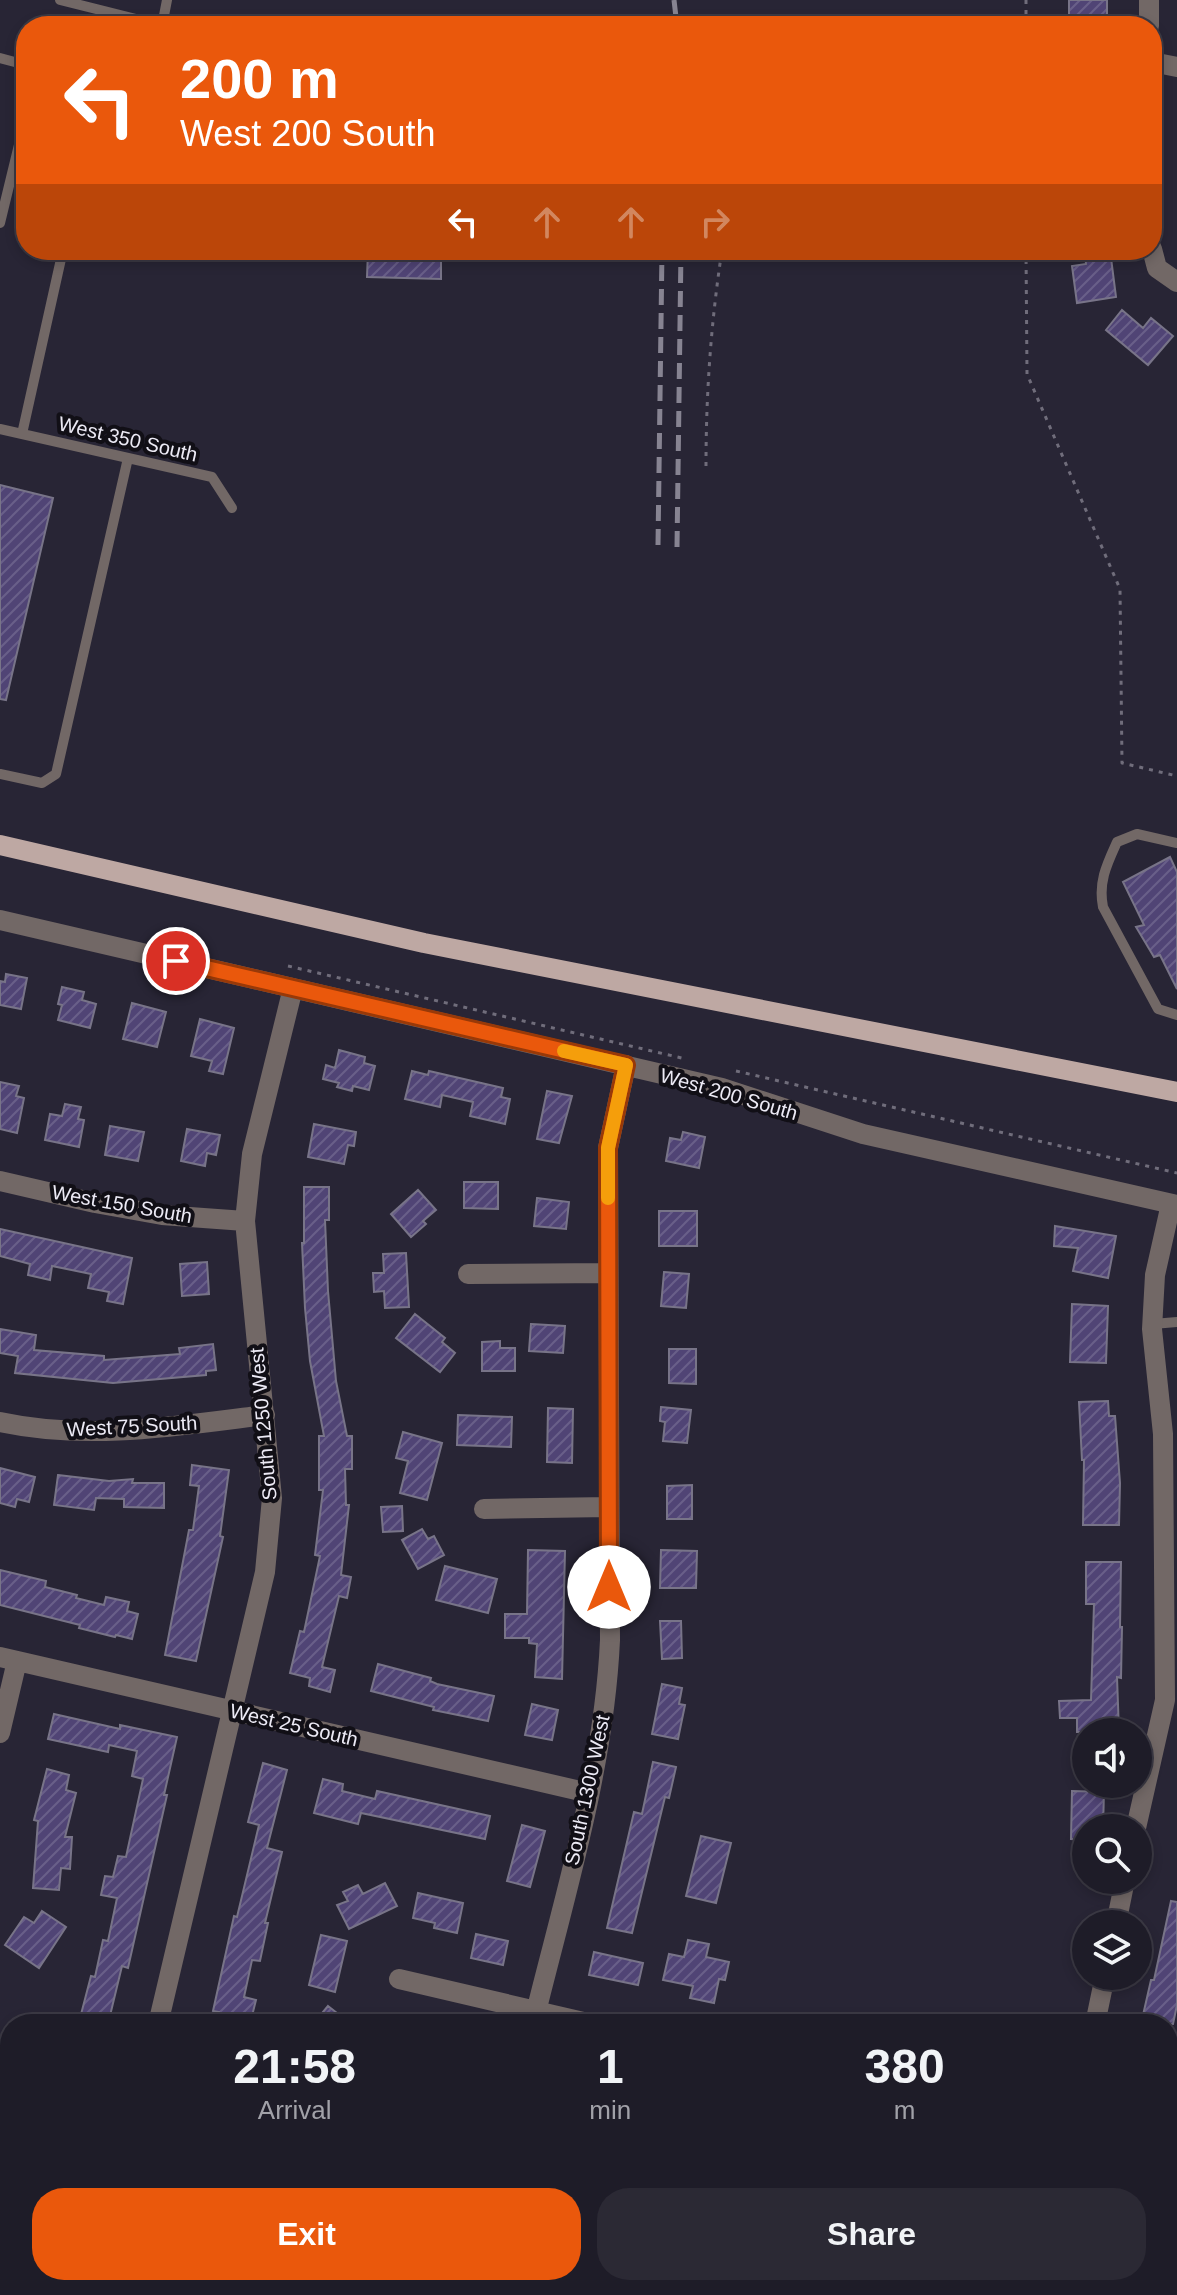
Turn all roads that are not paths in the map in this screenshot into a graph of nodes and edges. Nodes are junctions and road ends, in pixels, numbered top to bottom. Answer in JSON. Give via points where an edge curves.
{"nodes":[{"id":1,"x":60,"y":0,"type":"edge"},
{"id":2,"x":117,"y":14,"type":"joint"},
{"id":3,"x":125,"y":16,"type":"edge"},
{"id":4,"x":16,"y":157,"type":"edge"},
{"id":5,"x":0,"y":223,"type":"edge"},
{"id":6,"x":61,"y":260,"type":"edge"},
{"id":7,"x":1156,"y":260,"type":"edge"},
{"id":8,"x":1177,"y":282,"type":"edge"},
{"id":9,"x":0,"y":429,"type":"edge"},
{"id":10,"x":22,"y":434,"type":"junction"},
{"id":11,"x":128,"y":458,"type":"junction"},
{"id":12,"x":232,"y":508,"type":"dead end"},
{"id":13,"x":0,"y":774,"type":"edge"},
{"id":14,"x":1177,"y":843,"type":"edge"},
{"id":15,"x":0,"y":845,"type":"edge"},
{"id":16,"x":0,"y":920,"type":"edge"},
{"id":17,"x":293,"y":988,"type":"junction"},
{"id":18,"x":1177,"y":1015,"type":"edge"},
{"id":19,"x":626,"y":1065,"type":"junction"},
{"id":20,"x":1177,"y":1092,"type":"edge"},
{"id":21,"x":0,"y":1181,"type":"edge"},
{"id":22,"x":1174,"y":1205,"type":"edge"},
{"id":23,"x":245,"y":1221,"type":"junction"},
{"id":24,"x":608,"y":1273,"type":"junction"},
{"id":25,"x":468,"y":1274,"type":"dead end"},
{"id":26,"x":1177,"y":1322,"type":"edge"},
{"id":27,"x":1153,"y":1324,"type":"junction"},
{"id":28,"x":265,"y":1415,"type":"junction"},
{"id":29,"x":0,"y":1422,"type":"edge"},
{"id":30,"x":1170,"y":1493,"type":"edge"},
{"id":31,"x":609,"y":1507,"type":"junction"},
{"id":32,"x":484,"y":1509,"type":"dead end"},
{"id":33,"x":9,"y":1659,"type":"edge"},
{"id":34,"x":232,"y":1710,"type":"junction"},
{"id":35,"x":0,"y":1733,"type":"edge"},
{"id":36,"x":589,"y":1793,"type":"junction"},
{"id":37,"x":1139,"y":1814,"type":"edge"},
{"id":38,"x":399,"y":1979,"type":"dead end"},
{"id":39,"x":1102,"y":1990,"type":"edge"},
{"id":40,"x":160,"y":2014,"type":"edge"},
{"id":41,"x":521,"y":2014,"type":"edge"},
{"id":42,"x":536,"y":2014,"type":"edge"},
{"id":43,"x":1097,"y":2014,"type":"edge"}],
"edges":[{"from":1,"to":2,"type":"lane"},
{"from":2,"to":3,"type":"lane"},
{"from":4,"to":5,"type":"lane"},
{"from":6,"to":10,"type":"lane"},
{"from":7,"to":8,"type":"street"},
{"from":9,"to":10,"type":"lane","name":"West 350 South"},
{"from":10,"to":11,"type":"lane","name":"West 350 South"},
{"from":11,"to":12,"type":"lane","name":"West 350 South","via":[[212,477]]},
{"from":11,"to":13,"type":"lane","via":[[56,774],[42,783]]},
{"from":14,"to":18,"type":"lane","via":[[1137,834],[1117,842],[1100,893],[1158,1009]]},
{"from":15,"to":20,"type":"main road","via":[[439,946]]},
{"from":16,"to":17,"type":"street","name":"West 200 South"},
{"from":17,"to":19,"type":"street","name":"West 200 South"},
{"from":17,"to":23,"type":"street","name":"South 1250 West","via":[[252,1154]]},
{"from":19,"to":22,"type":"street","name":"West 200 South","via":[[722,1088],[863,1134]]},
{"from":19,"to":24,"type":"street","name":"South 1300 West","via":[[608,1148]]},
{"from":21,"to":23,"type":"street","name":"West 150 South","via":[[162,1215]]},
{"from":22,"to":27,"type":"street","via":[[1155,1275]]},
{"from":23,"to":28,"type":"street","name":"South 1250 West"},
{"from":24,"to":25,"type":"street"},
{"from":24,"to":31,"type":"street","name":"South 1300 West"},
{"from":26,"to":27,"type":"lane"},
{"from":27,"to":30,"type":"street"},
{"from":28,"to":29,"type":"street","name":"West 75 South","via":[[142,1430],[70,1432]]},
{"from":28,"to":34,"type":"street","name":"South 1250 West","via":[[272,1498],[265,1572]]},
{"from":30,"to":37,"type":"street","via":[[1165,1700]]},
{"from":31,"to":32,"type":"street"},
{"from":31,"to":36,"type":"street","name":"South 1300 West","via":[[607,1694]]},
{"from":33,"to":34,"type":"street","name":"West 25 South"},
{"from":33,"to":35,"type":"street"},
{"from":34,"to":36,"type":"street","name":"West 25 South"},
{"from":34,"to":40,"type":"street","name":"South 1250 West"},
{"from":36,"to":42,"type":"street","name":"South 1300 West"},
{"from":38,"to":41,"type":"street"},
{"from":39,"to":43,"type":"street"}]}
